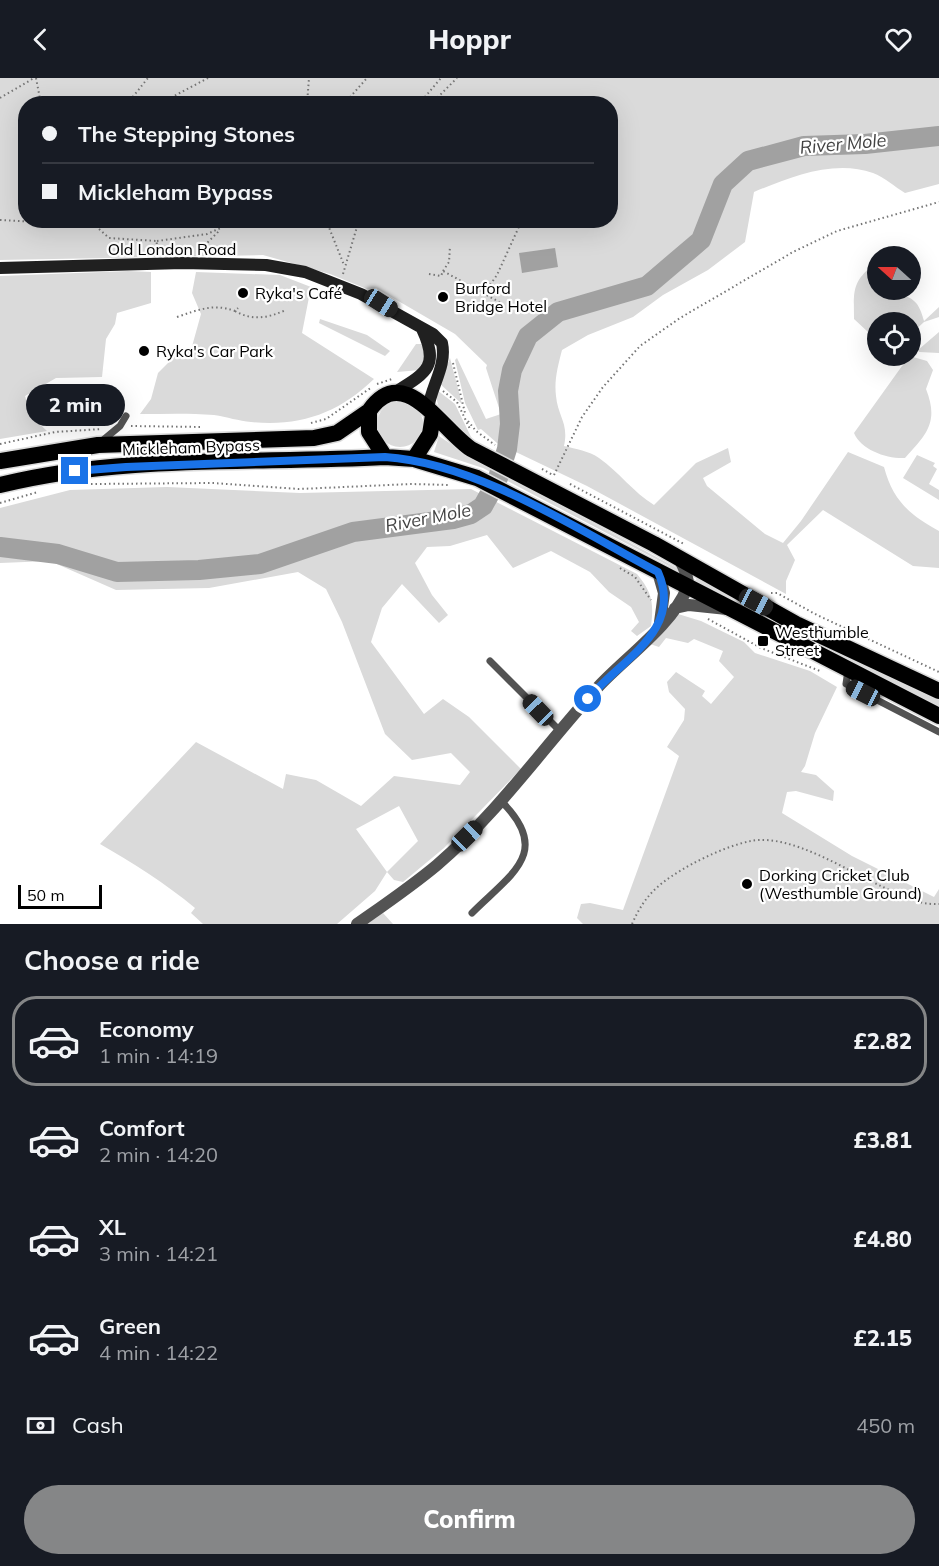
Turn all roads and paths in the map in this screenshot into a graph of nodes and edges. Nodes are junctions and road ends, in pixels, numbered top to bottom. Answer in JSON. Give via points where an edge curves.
{"nodes":[{"id":1,"x":35,"y":78,"type":"edge"},
{"id":2,"x":148,"y":78,"type":"edge"},
{"id":3,"x":208,"y":78,"type":"edge"},
{"id":4,"x":309,"y":78,"type":"edge"},
{"id":5,"x":367,"y":78,"type":"edge"},
{"id":6,"x":441,"y":78,"type":"edge"},
{"id":7,"x":457,"y":78,"type":"edge"},
{"id":8,"x":39,"y":96,"type":"edge"},
{"id":9,"x":133,"y":96,"type":"edge"},
{"id":10,"x":174,"y":96,"type":"edge"},
{"id":11,"x":308,"y":96,"type":"edge"},
{"id":12,"x":351,"y":96,"type":"edge"},
{"id":13,"x":426,"y":96,"type":"edge"},
{"id":14,"x":439,"y":96,"type":"edge"},
{"id":15,"x":0,"y":98,"type":"edge"},
{"id":16,"x":939,"y":202,"type":"edge"},
{"id":17,"x":0,"y":220,"type":"edge"},
{"id":18,"x":18,"y":221,"type":"edge"},
{"id":19,"x":97,"y":228,"type":"edge"},
{"id":20,"x":329,"y":228,"type":"edge"},
{"id":21,"x":356,"y":228,"type":"edge"},
{"id":22,"x":518,"y":228,"type":"edge"},
{"id":23,"x":221,"y":229,"type":"joint"},
{"id":24,"x":157,"y":242,"type":"junction"},
{"id":25,"x":450,"y":246,"type":"dead end"},
{"id":26,"x":156,"y":248,"type":"dead end"},
{"id":27,"x":194,"y":255,"type":"dead end"},
{"id":28,"x":0,"y":268,"type":"edge"},
{"id":29,"x":443,"y":271,"type":"junction"},
{"id":30,"x":429,"y":274,"type":"dead end"},
{"id":31,"x":484,"y":293,"type":"junction"},
{"id":32,"x":501,"y":303,"type":"dead end"},
{"id":33,"x":238,"y":308,"type":"dead end"},
{"id":34,"x":286,"y":310,"type":"dead end"},
{"id":35,"x":235,"y":311,"type":"junction"},
{"id":36,"x":177,"y":317,"type":"dead end"},
{"id":37,"x":422,"y":329,"type":"junction"},
{"id":38,"x":452,"y":360,"type":"dead end"},
{"id":39,"x":397,"y":384,"type":"junction"},
{"id":40,"x":433,"y":385,"type":"junction"},
{"id":41,"x":369,"y":411,"type":"junction"},
{"id":42,"x":430,"y":412,"type":"junction"},
{"id":43,"x":126,"y":416,"type":"dead end"},
{"id":44,"x":466,"y":417,"type":"junction"},
{"id":45,"x":310,"y":424,"type":"dead end"},
{"id":46,"x":120,"y":426,"type":"junction"},
{"id":47,"x":203,"y":427,"type":"dead end"},
{"id":48,"x":0,"y":444,"type":"edge"},
{"id":49,"x":98,"y":445,"type":"junction"},
{"id":50,"x":492,"y":452,"type":"junction"},
{"id":51,"x":385,"y":457,"type":"junction"},
{"id":52,"x":414,"y":459,"type":"junction"},
{"id":53,"x":0,"y":461,"type":"edge"},
{"id":54,"x":534,"y":474,"type":"junction"},
{"id":55,"x":566,"y":483,"type":"dead end"},
{"id":56,"x":91,"y":484,"type":"dead end"},
{"id":57,"x":0,"y":485,"type":"edge"},
{"id":58,"x":453,"y":485,"type":"dead end"},
{"id":59,"x":45,"y":491,"type":"dead end"},
{"id":60,"x":0,"y":502,"type":"edge"},
{"id":61,"x":620,"y":509,"type":"dead end"},
{"id":62,"x":679,"y":558,"type":"junction"},
{"id":63,"x":618,"y":567,"type":"dead end"},
{"id":64,"x":658,"y":572,"type":"junction"},
{"id":65,"x":687,"y":587,"type":"junction"},
{"id":66,"x":771,"y":593,"type":"dead end"},
{"id":67,"x":675,"y":608,"type":"junction"},
{"id":68,"x":728,"y":609,"type":"junction"},
{"id":69,"x":707,"y":619,"type":"dead end"},
{"id":70,"x":659,"y":626,"type":"junction"},
{"id":71,"x":490,"y":661,"type":"dead end"},
{"id":72,"x":939,"y":672,"type":"edge"},
{"id":73,"x":847,"y":677,"type":"junction"},
{"id":74,"x":939,"y":691,"type":"edge"},
{"id":75,"x":939,"y":716,"type":"edge"},
{"id":76,"x":561,"y":732,"type":"junction"},
{"id":77,"x":939,"y":732,"type":"edge"},
{"id":78,"x":501,"y":801,"type":"junction"},
{"id":79,"x":939,"y":904,"type":"edge"},
{"id":80,"x":472,"y":913,"type":"dead end"},
{"id":81,"x":357,"y":924,"type":"edge"},
{"id":82,"x":632,"y":924,"type":"edge"}],
"edges":[{"from":1,"to":8,"type":"path"},
{"from":1,"to":15,"type":"path"},
{"from":2,"to":9,"type":"path"},
{"from":3,"to":10,"type":"path"},
{"from":4,"to":11,"type":"path"},
{"from":5,"to":12,"type":"path"},
{"from":6,"to":13,"type":"path"},
{"from":7,"to":14,"type":"path"},
{"from":16,"to":54,"type":"path","via":[[837,231],[680,318],[640,346],[603,387],[582,417],[554,475]]},
{"from":17,"to":18,"type":"path"},
{"from":19,"to":24,"type":"path","via":[[109,238]]},
{"from":20,"to":21,"type":"path","via":[[344,265]]},
{"from":22,"to":31,"type":"path","via":[[497,275]]},
{"from":23,"to":24,"type":"path"},
{"from":23,"to":27,"type":"path"},
{"from":24,"to":26,"type":"path"},
{"from":25,"to":29,"type":"path","via":[[449,262]]},
{"from":28,"to":37,"type":"main road","name":"Old London Road","via":[[266,265],[305,272],[341,285],[381,303]]},
{"from":29,"to":30,"type":"path","via":[[441,276]]},
{"from":29,"to":31,"type":"path"},
{"from":31,"to":32,"type":"path"},
{"from":33,"to":35,"type":"path"},
{"from":34,"to":35,"type":"path","via":[[247,319]]},
{"from":35,"to":36,"type":"path","via":[[213,306]]},
{"from":37,"to":39,"type":"main road","via":[[431,359],[419,378]]},
{"from":37,"to":40,"type":"main road","via":[[442,343],[442,364]]},
{"from":38,"to":44,"type":"path"},
{"from":39,"to":41,"type":"highway"},
{"from":39,"to":42,"type":"highway"},
{"from":39,"to":45,"type":"path","via":[[380,382],[326,419]]},
{"from":40,"to":42,"type":"main road"},
{"from":40,"to":44,"type":"path","via":[[458,402]]},
{"from":41,"to":49,"type":"highway","name":"Mickleham Bypass","via":[[337,433],[315,438]]},
{"from":41,"to":51,"type":"highway","via":[[369,432]]},
{"from":42,"to":50,"type":"highway","via":[[457,439]]},
{"from":42,"to":52,"type":"highway","via":[[430,434]]},
{"from":43,"to":46,"type":"lane"},
{"from":44,"to":50,"type":"path"},
{"from":46,"to":47,"type":"path"},
{"from":46,"to":48,"type":"path","via":[[55,432]]},
{"from":46,"to":49,"type":"lane"},
{"from":49,"to":53,"type":"highway","name":"Mickleham Bypass"},
{"from":50,"to":54,"type":"highway"},
{"from":51,"to":52,"type":"highway"},
{"from":51,"to":57,"type":"highway","name":"Mickleham Bypass","via":[[90,469]]},
{"from":52,"to":64,"type":"highway","via":[[477,478]]},
{"from":54,"to":62,"type":"highway"},
{"from":55,"to":61,"type":"path"},
{"from":56,"to":58,"type":"path","via":[[213,483],[299,489]]},
{"from":59,"to":60,"type":"path"},
{"from":62,"to":65,"type":"street"},
{"from":62,"to":74,"type":"highway","via":[[796,624]]},
{"from":63,"to":70,"type":"path","via":[[635,577],[646,590]]},
{"from":64,"to":65,"type":"highway"},
{"from":64,"to":70,"type":"street","via":[[664,593]]},
{"from":65,"to":67,"type":"street"},
{"from":65,"to":68,"type":"highway"},
{"from":66,"to":72,"type":"path"},
{"from":67,"to":68,"type":"street","via":[[689,605]]},
{"from":67,"to":70,"type":"street"},
{"from":68,"to":73,"type":"highway"},
{"from":69,"to":73,"type":"path","via":[[761,648]]},
{"from":70,"to":76,"type":"street","via":[[599,686]]},
{"from":71,"to":76,"type":"lane"},
{"from":73,"to":75,"type":"highway"},
{"from":73,"to":77,"type":"lane"},
{"from":76,"to":78,"type":"street"},
{"from":78,"to":80,"type":"lane","via":[[519,819],[527,848],[521,864]]},
{"from":78,"to":81,"type":"street","via":[[438,864]]},
{"from":79,"to":82,"type":"path","via":[[906,898],[798,847],[776,840],[752,840],[704,857],[659,883]]}]}
